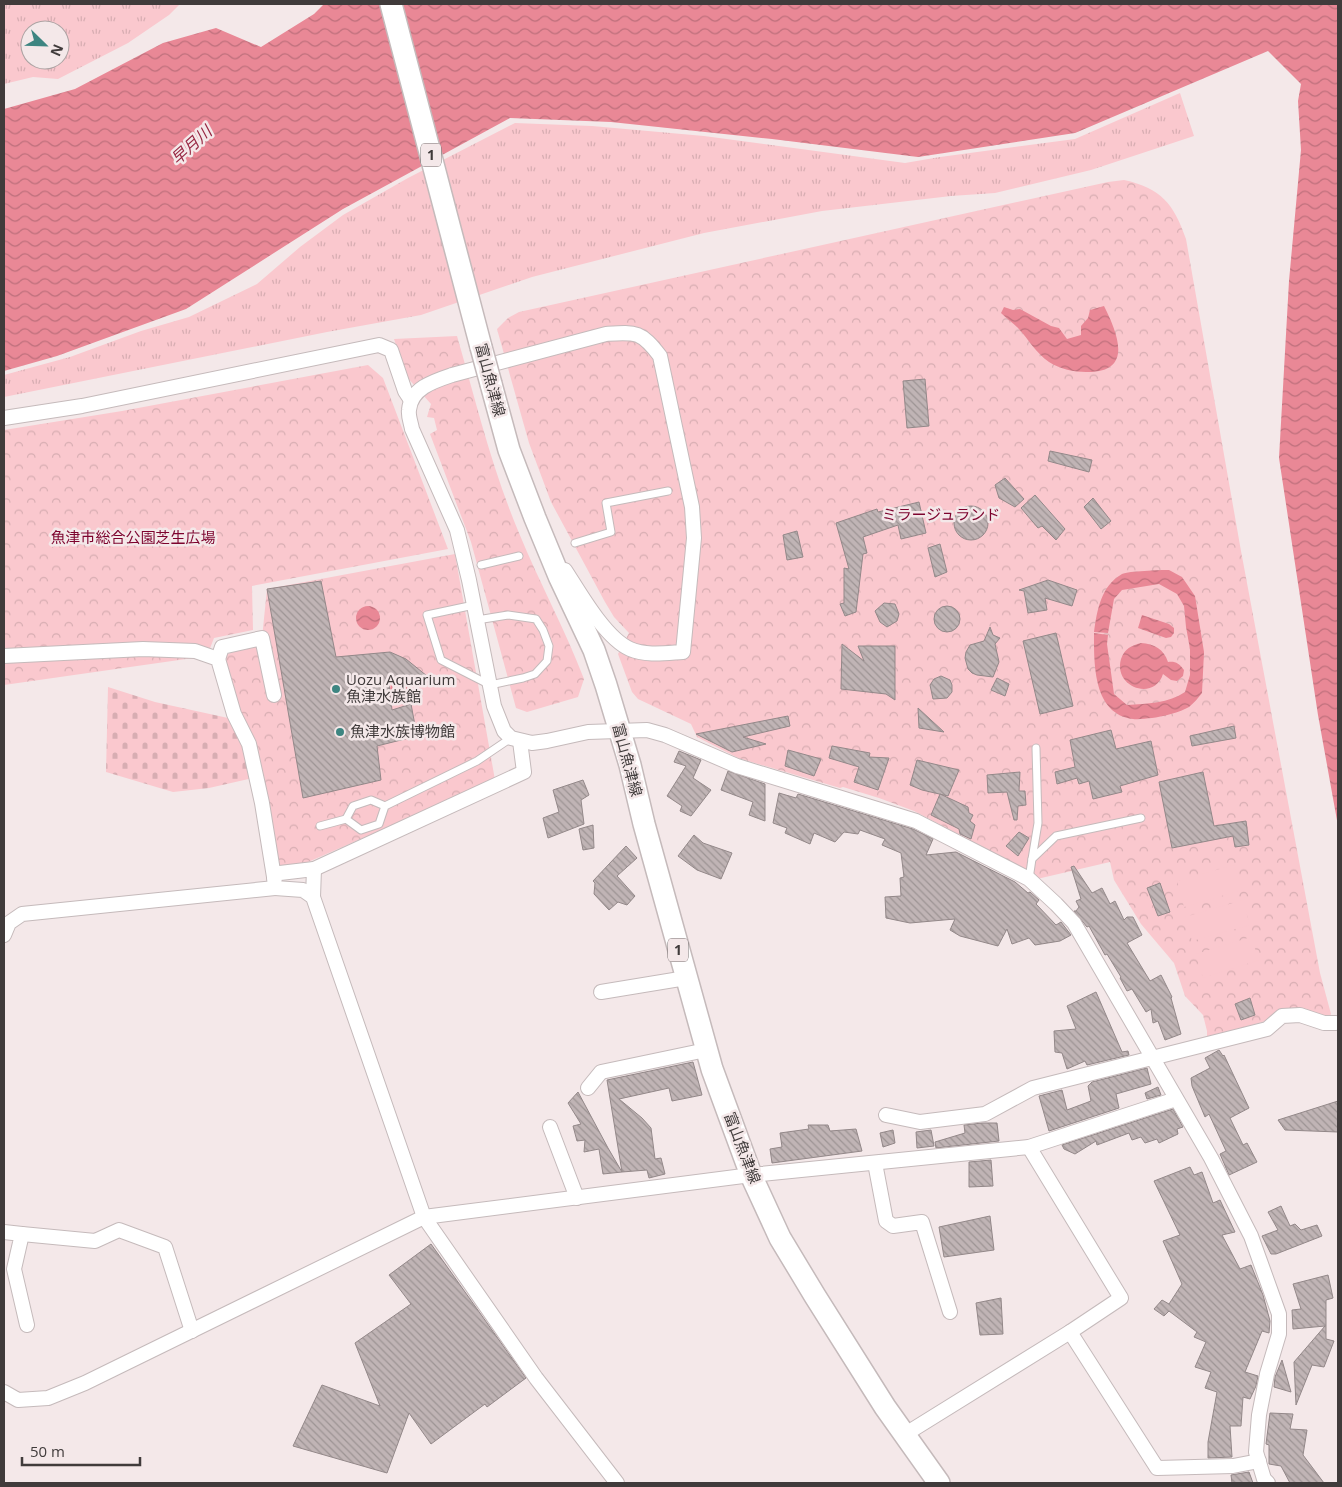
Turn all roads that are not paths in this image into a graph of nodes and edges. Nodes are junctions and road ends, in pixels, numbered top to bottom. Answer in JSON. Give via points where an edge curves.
{"nodes":[{"id":1,"x":391,"y":4,"type":"edge"},
{"id":2,"x":411,"y":400,"type":"junction"},
{"id":3,"x":4,"y":418,"type":"edge"},
{"id":4,"x":668,"y":490,"type":"dead end"},
{"id":5,"x":539,"y":529,"type":"junction"},
{"id":6,"x":575,"y":543,"type":"dead end"},
{"id":7,"x":519,"y":556,"type":"dead end"},
{"id":8,"x":481,"y":565,"type":"dead end"},
{"id":9,"x":474,"y":605,"type":"junction"},
{"id":10,"x":476,"y":620,"type":"junction"},
{"id":11,"x":4,"y":656,"type":"edge"},
{"id":12,"x":218,"y":660,"type":"junction"},
{"id":13,"x":490,"y":685,"type":"junction"},
{"id":14,"x":274,"y":695,"type":"dead end"},
{"id":15,"x":620,"y":731,"type":"junction"},
{"id":16,"x":516,"y":739,"type":"junction"},
{"id":17,"x":1036,"y":748,"type":"dead end"},
{"id":18,"x":385,"y":806,"type":"junction"},
{"id":19,"x":1141,"y":818,"type":"dead end"},
{"id":20,"x":346,"y":819,"type":"junction"},
{"id":21,"x":320,"y":826,"type":"dead end"},
{"id":22,"x":1032,"y":859,"type":"junction"},
{"id":23,"x":314,"y":869,"type":"junction"},
{"id":24,"x":1029,"y":879,"type":"junction"},
{"id":25,"x":275,"y":883,"type":"junction"},
{"id":26,"x":313,"y":897,"type":"junction"},
{"id":27,"x":4,"y":935,"type":"edge"},
{"id":28,"x":686,"y":978,"type":"junction"},
{"id":29,"x":601,"y":992,"type":"dead end"},
{"id":30,"x":1336,"y":1022,"type":"dead end"},
{"id":31,"x":706,"y":1050,"type":"junction"},
{"id":32,"x":1152,"y":1058,"type":"junction"},
{"id":33,"x":588,"y":1088,"type":"dead end"},
{"id":34,"x":1176,"y":1099,"type":"junction"},
{"id":35,"x":886,"y":1115,"type":"dead end"},
{"id":36,"x":550,"y":1127,"type":"dead end"},
{"id":37,"x":1029,"y":1146,"type":"junction"},
{"id":38,"x":875,"y":1163,"type":"junction"},
{"id":39,"x":751,"y":1175,"type":"junction"},
{"id":40,"x":577,"y":1198,"type":"junction"},
{"id":41,"x":424,"y":1217,"type":"junction"},
{"id":42,"x":4,"y":1232,"type":"edge"},
{"id":43,"x":22,"y":1234,"type":"junction"},
{"id":44,"x":950,"y":1312,"type":"dead end"},
{"id":45,"x":27,"y":1325,"type":"dead end"},
{"id":46,"x":192,"y":1331,"type":"junction"},
{"id":47,"x":1070,"y":1332,"type":"junction"},
{"id":48,"x":4,"y":1392,"type":"edge"},
{"id":49,"x":904,"y":1435,"type":"junction"},
{"id":50,"x":1259,"y":1461,"type":"junction"},
{"id":51,"x":617,"y":1483,"type":"edge"},
{"id":52,"x":939,"y":1483,"type":"edge"},
{"id":53,"x":1268,"y":1483,"type":"edge"}],
"edges":[{"from":1,"to":5,"type":"main road","name":"富山魚津線","number":"1","bridge":true,"via":[[509,450]]},
{"from":2,"to":3,"type":"street","via":[[391,350],[379,345],[82,406]]},
{"from":2,"to":5,"type":"street","via":[[428,383],[606,334],[631,333],[648,341],[660,356],[692,507],[694,538],[683,652],[646,653],[620,644],[582,596]]},
{"from":2,"to":9,"type":"street","via":[[408,411],[412,429],[457,530]]},
{"from":4,"to":6,"type":"lane","via":[[606,503],[611,532]]},
{"from":5,"to":15,"type":"main road","name":"富山魚津線","number":"1","via":[[594,650]]},
{"from":7,"to":8,"type":"lane"},
{"from":9,"to":10,"type":"street"},
{"from":9,"to":13,"type":"lane","via":[[427,615],[441,660]]},
{"from":10,"to":13,"type":"street"},
{"from":10,"to":13,"type":"lane","via":[[508,615],[536,619],[549,646],[546,661],[535,674]]},
{"from":11,"to":12,"type":"street","via":[[143,649],[195,651]]},
{"from":12,"to":14,"type":"street","via":[[222,647],[262,638]]},
{"from":12,"to":25,"type":"street","via":[[234,714],[249,744]]},
{"from":13,"to":16,"type":"street","via":[[504,731]]},
{"from":15,"to":16,"type":"street","via":[[588,732],[547,742]]},
{"from":15,"to":24,"type":"street","via":[[647,730],[664,735],[737,766],[916,821]]},
{"from":15,"to":28,"type":"main road","name":"富山魚津線","number":"1"},
{"from":16,"to":18,"type":"lane"},
{"from":16,"to":23,"type":"street","via":[[524,772]]},
{"from":17,"to":22,"type":"lane","via":[[1038,823]]},
{"from":18,"to":20,"type":"lane","via":[[371,800],[353,806]]},
{"from":18,"to":20,"type":"lane","via":[[379,824],[362,830]]},
{"from":19,"to":22,"type":"lane","via":[[1056,836]]},
{"from":20,"to":21,"type":"lane"},
{"from":22,"to":24,"type":"lane"},
{"from":23,"to":25,"type":"street","via":[[280,873]]},
{"from":23,"to":26,"type":"street"},
{"from":24,"to":32,"type":"street","via":[[1074,923]]},
{"from":25,"to":26,"type":"street","via":[[303,890]]},
{"from":25,"to":27,"type":"street","via":[[22,914],[9,923]]},
{"from":26,"to":41,"type":"street"},
{"from":28,"to":29,"type":"street"},
{"from":28,"to":31,"type":"main road","name":"富山魚津線","number":"1"},
{"from":30,"to":32,"type":"street","via":[[1324,1023],[1300,1015],[1282,1016],[1267,1029]]},
{"from":31,"to":33,"type":"street","via":[[601,1072]]},
{"from":31,"to":39,"type":"main road","name":"富山魚津線","number":"1"},
{"from":32,"to":34,"type":"street"},
{"from":32,"to":35,"type":"street","via":[[1033,1088],[985,1114],[920,1122]]},
{"from":34,"to":37,"type":"street"},
{"from":34,"to":50,"type":"street","via":[[1251,1236],[1279,1314],[1279,1334],[1259,1415],[1256,1452]]},
{"from":36,"to":40,"type":"street"},
{"from":37,"to":38,"type":"street"},
{"from":37,"to":47,"type":"street","via":[[1121,1298]]},
{"from":38,"to":39,"type":"street"},
{"from":38,"to":44,"type":"street","via":[[886,1220],[893,1226],[922,1222]]},
{"from":39,"to":40,"type":"street"},
{"from":39,"to":49,"type":"main road","name":"富山魚津線","number":"1","via":[[780,1238]]},
{"from":40,"to":41,"type":"street"},
{"from":41,"to":46,"type":"street"},
{"from":41,"to":51,"type":"street","via":[[536,1378]]},
{"from":42,"to":43,"type":"street"},
{"from":43,"to":45,"type":"street","via":[[14,1269]]},
{"from":43,"to":46,"type":"street","via":[[95,1241],[119,1230],[166,1247]]},
{"from":46,"to":48,"type":"street","via":[[48,1398],[18,1400]]},
{"from":47,"to":49,"type":"street"},
{"from":47,"to":50,"type":"street","via":[[1157,1468],[1233,1466]]},
{"from":49,"to":52,"type":"main road","name":"富山魚津線","number":"1"},
{"from":50,"to":53,"type":"street"}]}
